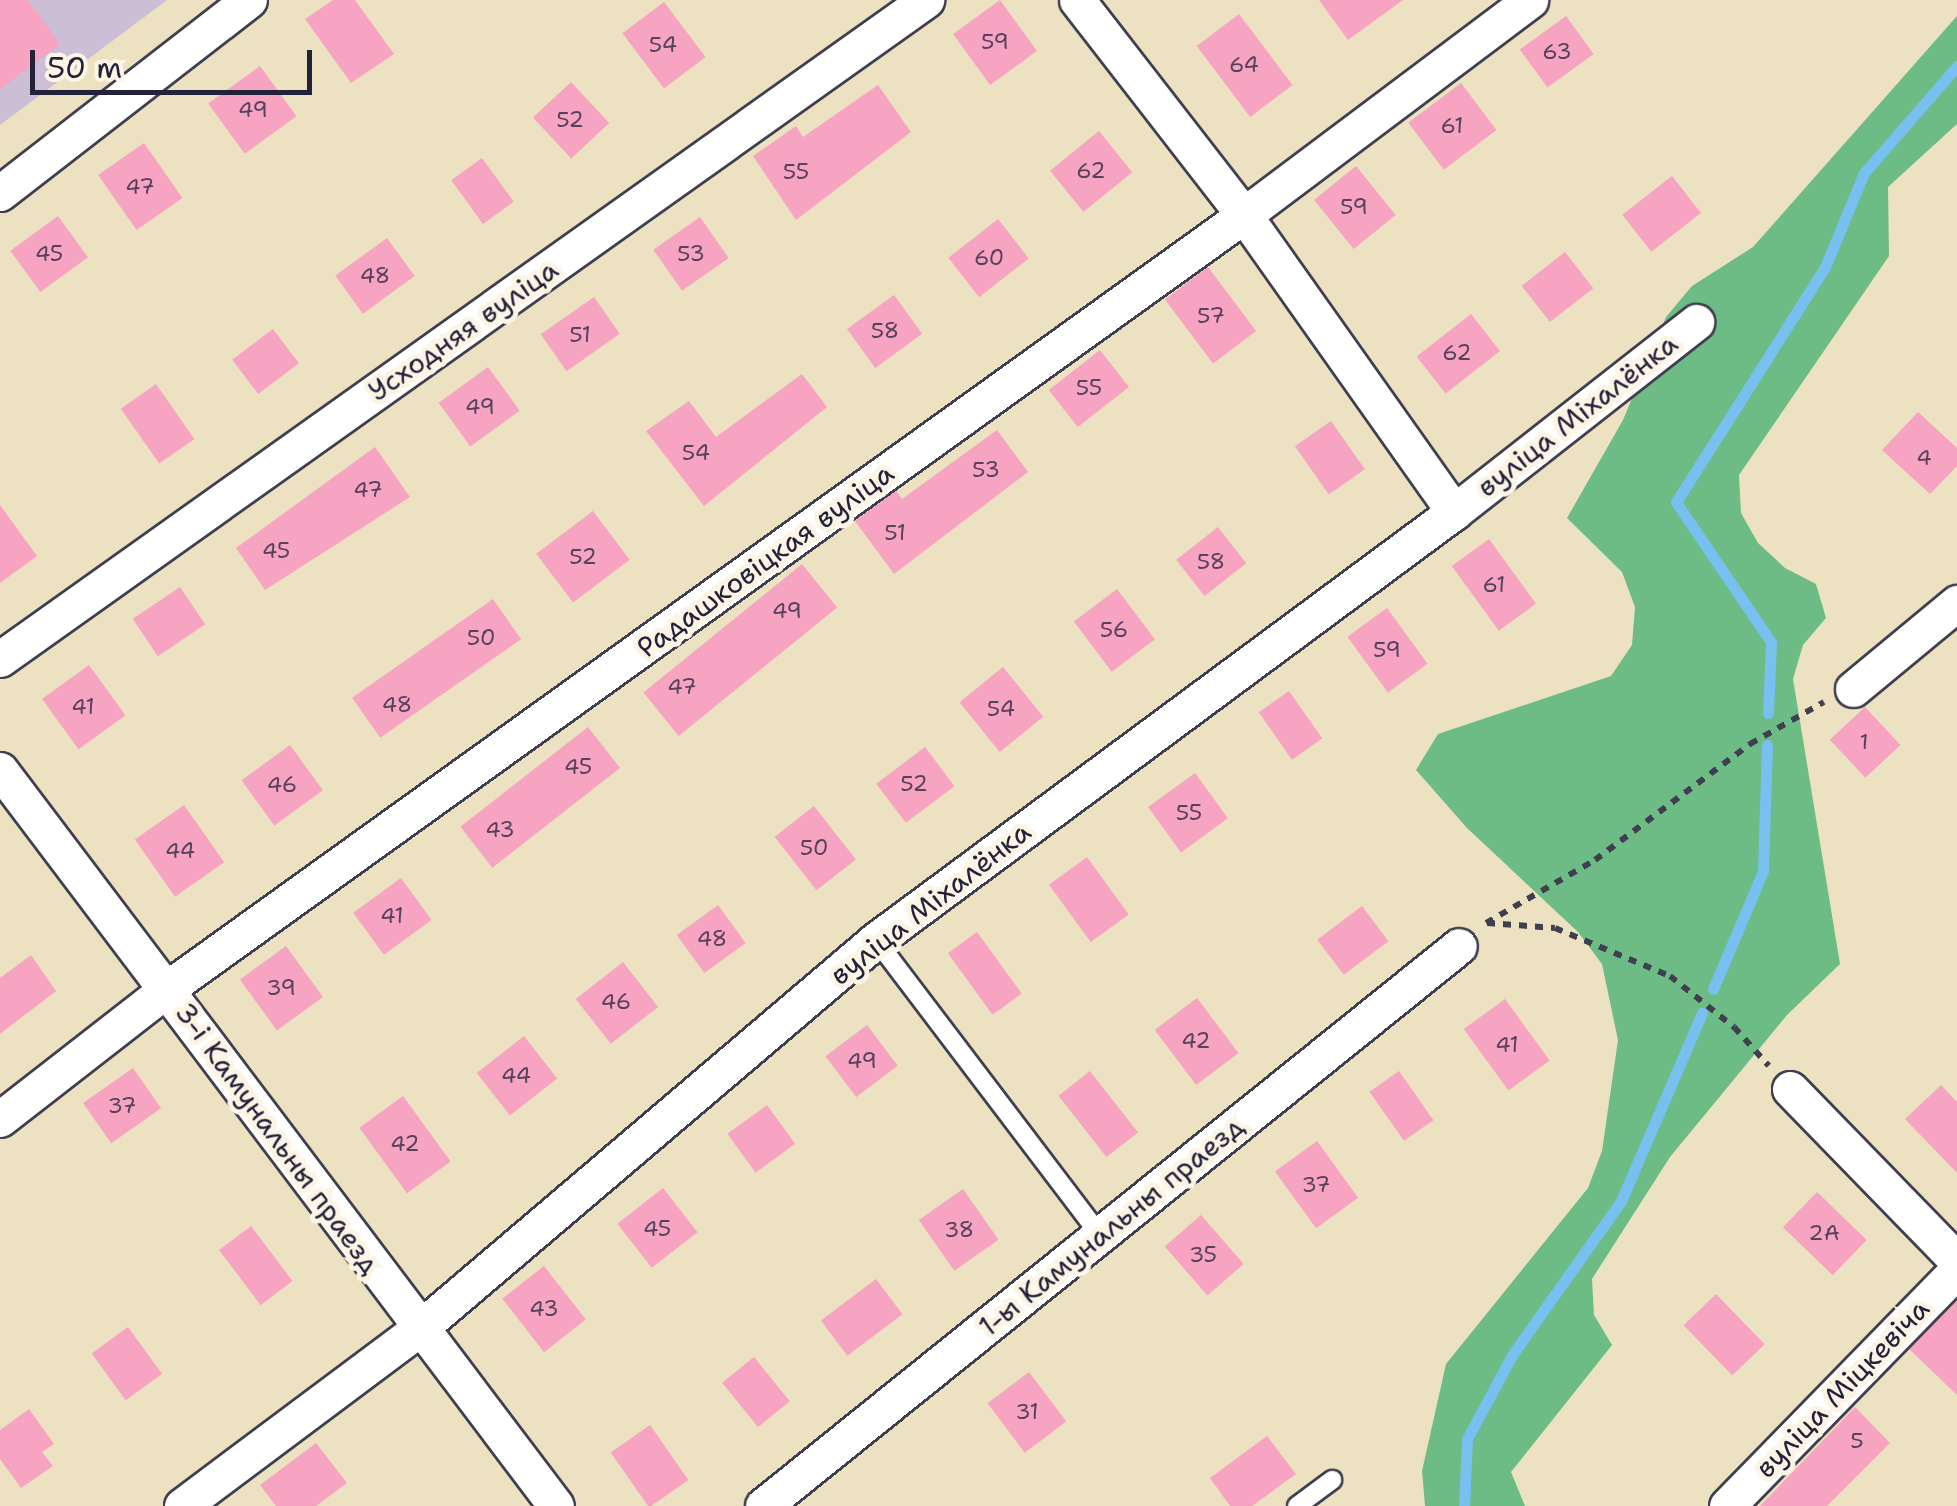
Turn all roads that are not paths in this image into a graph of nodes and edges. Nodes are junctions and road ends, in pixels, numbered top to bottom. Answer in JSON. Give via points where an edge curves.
{"nodes":[{"id":1,"x":250,"y":0,"type":"edge"},
{"id":2,"x":926,"y":0,"type":"edge"},
{"id":3,"x":1077,"y":0,"type":"edge"},
{"id":4,"x":1530,"y":0,"type":"edge"},
{"id":5,"x":0,"y":193,"type":"edge"},
{"id":6,"x":1244,"y":215,"type":"junction"},
{"id":7,"x":1696,"y":322,"type":"dead end"},
{"id":8,"x":1454,"y":512,"type":"junction"},
{"id":9,"x":1957,"y":604,"type":"edge"},
{"id":10,"x":0,"y":660,"type":"edge"},
{"id":11,"x":1853,"y":689,"type":"road end"},
{"id":12,"x":0,"y":770,"type":"edge"},
{"id":13,"x":1473,"y":934,"type":"road end"},
{"id":14,"x":876,"y":940,"type":"junction"},
{"id":15,"x":168,"y":988,"type":"junction"},
{"id":16,"x":1790,"y":1089,"type":"road end"},
{"id":17,"x":0,"y":1119,"type":"edge"},
{"id":18,"x":1100,"y":1235,"type":"junction"},
{"id":19,"x":1957,"y":1261,"type":"edge"},
{"id":20,"x":1957,"y":1270,"type":"edge"},
{"id":21,"x":419,"y":1330,"type":"junction"},
{"id":22,"x":1332,"y":1480,"type":"dead end"},
{"id":23,"x":182,"y":1506,"type":"edge"},
{"id":24,"x":556,"y":1506,"type":"edge"},
{"id":25,"x":763,"y":1506,"type":"edge"},
{"id":26,"x":1297,"y":1506,"type":"edge"},
{"id":27,"x":1727,"y":1506,"type":"edge"}],
"edges":[{"from":1,"to":5,"type":"street"},
{"from":2,"to":10,"type":"street","name":"Усходняя вуліца"},
{"from":3,"to":6,"type":"street"},
{"from":4,"to":6,"type":"street","name":"Радашковіцкая вуліца"},
{"from":6,"to":8,"type":"street"},
{"from":6,"to":15,"type":"street","name":"Радашковіцкая вуліца"},
{"from":7,"to":8,"type":"street","name":"вуліца Міхалёнка"},
{"from":8,"to":14,"type":"street","name":"вуліца Міхалёнка"},
{"from":9,"to":11,"type":"street"},
{"from":12,"to":15,"type":"street","name":"3-і Камунальны праезд"},
{"from":13,"to":18,"type":"street","name":"1-ы Камунальны праезд"},
{"from":14,"to":18,"type":"lane"},
{"from":14,"to":21,"type":"street","name":"вуліца Міхалёнка"},
{"from":15,"to":17,"type":"street","name":"Радашковіцкая вуліца"},
{"from":15,"to":21,"type":"street","name":"3-і Камунальны праезд"},
{"from":16,"to":19,"type":"street"},
{"from":18,"to":25,"type":"street","name":"1-ы Камунальны праезд"},
{"from":20,"to":27,"type":"street","name":"вуліца Міцкевіча"},
{"from":21,"to":23,"type":"street","name":"вуліца Міхалёнка"},
{"from":21,"to":24,"type":"street","name":"3-і Камунальны праезд"},
{"from":22,"to":26,"type":"lane"}]}
